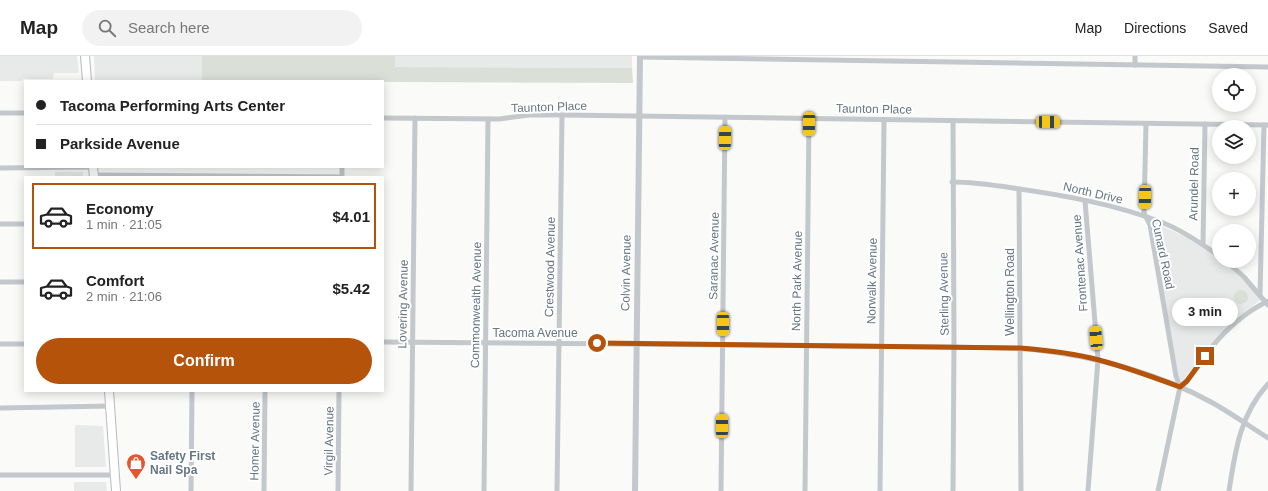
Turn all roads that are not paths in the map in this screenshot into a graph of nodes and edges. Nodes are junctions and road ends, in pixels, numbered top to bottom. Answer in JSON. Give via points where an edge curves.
{"nodes":[{"id":1,"x":85,"y":56,"type":"edge"},
{"id":2,"x":640,"y":56,"type":"edge"},
{"id":3,"x":1135,"y":56,"type":"edge"},
{"id":4,"x":1135,"y":65,"type":"junction"},
{"id":5,"x":1268,"y":67,"type":"edge"},
{"id":6,"x":87,"y":80,"type":"edge"},
{"id":7,"x":0,"y":113,"type":"edge"},
{"id":8,"x":24,"y":113,"type":"edge"},
{"id":9,"x":562,"y":115,"type":"junction"},
{"id":10,"x":639,"y":116,"type":"junction"},
{"id":11,"x":725,"y":117,"type":"junction"},
{"id":12,"x":384,"y":118,"type":"edge"},
{"id":13,"x":415,"y":118,"type":"junction"},
{"id":14,"x":488,"y":119,"type":"junction"},
{"id":15,"x":809,"y":119,"type":"junction"},
{"id":16,"x":884,"y":120,"type":"junction"},
{"id":17,"x":953,"y":121,"type":"junction"},
{"id":18,"x":1146,"y":124,"type":"junction"},
{"id":19,"x":1206,"y":124,"type":"junction"},
{"id":20,"x":1266,"y":125,"type":"edge"},
{"id":21,"x":0,"y":168,"type":"edge"},
{"id":22,"x":94,"y":172,"type":"edge"},
{"id":23,"x":292,"y":176,"type":"edge"},
{"id":24,"x":952,"y":182,"type":"junction"},
{"id":25,"x":1019,"y":189,"type":"junction"},
{"id":26,"x":1085,"y":201,"type":"junction"},
{"id":27,"x":1146,"y":217,"type":"junction"},
{"id":28,"x":0,"y":224,"type":"edge"},
{"id":29,"x":24,"y":224,"type":"edge"},
{"id":30,"x":1203,"y":244,"type":"junction"},
{"id":31,"x":1212,"y":251,"type":"edge"},
{"id":32,"x":1234,"y":268,"type":"edge"},
{"id":33,"x":0,"y":282,"type":"edge"},
{"id":34,"x":24,"y":282,"type":"edge"},
{"id":35,"x":1260,"y":295,"type":"junction"},
{"id":36,"x":1267,"y":303,"type":"edge"},
{"id":37,"x":384,"y":342,"type":"edge"},
{"id":38,"x":413,"y":342,"type":"junction"},
{"id":39,"x":486,"y":342,"type":"junction"},
{"id":40,"x":559,"y":343,"type":"junction"},
{"id":41,"x":636,"y":343,"type":"junction"},
{"id":42,"x":0,"y":344,"type":"edge"},
{"id":43,"x":24,"y":344,"type":"edge"},
{"id":44,"x":723,"y":344,"type":"junction"},
{"id":45,"x":807,"y":346,"type":"junction"},
{"id":46,"x":882,"y":346,"type":"junction"},
{"id":47,"x":954,"y":347,"type":"junction"},
{"id":48,"x":1020,"y":348,"type":"junction"},
{"id":49,"x":1098,"y":360,"type":"junction"},
{"id":50,"x":1268,"y":384,"type":"edge"},
{"id":51,"x":1180,"y":387,"type":"junction"},
{"id":52,"x":109,"y":392,"type":"edge"},
{"id":53,"x":192,"y":392,"type":"edge"},
{"id":54,"x":265,"y":392,"type":"edge"},
{"id":55,"x":339,"y":392,"type":"edge"},
{"id":56,"x":110,"y":406,"type":"junction"},
{"id":57,"x":0,"y":408,"type":"edge"},
{"id":58,"x":1244,"y":422,"type":"junction"},
{"id":59,"x":1268,"y":438,"type":"edge"},
{"id":60,"x":0,"y":475,"type":"edge"},
{"id":61,"x":115,"y":475,"type":"junction"},
{"id":62,"x":116,"y":491,"type":"edge"},
{"id":63,"x":191,"y":491,"type":"edge"},
{"id":64,"x":264,"y":491,"type":"edge"},
{"id":65,"x":338,"y":491,"type":"edge"},
{"id":66,"x":411,"y":491,"type":"edge"},
{"id":67,"x":484,"y":491,"type":"edge"},
{"id":68,"x":557,"y":491,"type":"edge"},
{"id":69,"x":635,"y":491,"type":"edge"},
{"id":70,"x":721,"y":491,"type":"edge"},
{"id":71,"x":804,"y":491,"type":"edge"},
{"id":72,"x":880,"y":491,"type":"edge"},
{"id":73,"x":953,"y":491,"type":"edge"},
{"id":74,"x":1021,"y":491,"type":"edge"},
{"id":75,"x":1088,"y":491,"type":"edge"},
{"id":76,"x":1158,"y":491,"type":"edge"},
{"id":77,"x":1229,"y":491,"type":"edge"}],
"edges":[{"from":1,"to":6,"type":"main road"},
{"from":2,"to":4,"type":"street"},
{"from":2,"to":10,"type":"street","name":"Colvin Avenue"},
{"from":3,"to":4,"type":"street"},
{"from":4,"to":5,"type":"street"},
{"from":7,"to":8,"type":"street"},
{"from":9,"to":10,"type":"street","name":"Taunton Place"},
{"from":9,"to":14,"type":"street","name":"Taunton Place"},
{"from":9,"to":40,"type":"street","name":"Crestwood Avenue"},
{"from":10,"to":11,"type":"street","name":"Taunton Place"},
{"from":10,"to":41,"type":"street","name":"Colvin Avenue"},
{"from":11,"to":15,"type":"street","name":"Taunton Place"},
{"from":11,"to":44,"type":"street","name":"Saranac Avenue"},
{"from":12,"to":13,"type":"street","name":"Taunton Place"},
{"from":13,"to":14,"type":"street","name":"Taunton Place"},
{"from":13,"to":38,"type":"street","name":"Lovering Avenue"},
{"from":14,"to":39,"type":"street","name":"Commonwealth Avenue"},
{"from":15,"to":16,"type":"street","name":"Taunton Place"},
{"from":15,"to":45,"type":"street","name":"North Park Avenue"},
{"from":16,"to":17,"type":"street","name":"Taunton Place"},
{"from":16,"to":46,"type":"street","name":"Norwalk Avenue"},
{"from":17,"to":18,"type":"street","name":"Taunton Place"},
{"from":17,"to":24,"type":"street","name":"Sterling Avenue"},
{"from":18,"to":19,"type":"street","name":"Taunton Place"},
{"from":18,"to":27,"type":"street","name":"Cunard Road"},
{"from":19,"to":20,"type":"street","name":"Taunton Place"},
{"from":19,"to":30,"type":"street","name":"Arundel Road"},
{"from":20,"to":35,"type":"street"},
{"from":21,"to":22,"type":"street"},
{"from":22,"to":23,"type":"street"},
{"from":24,"to":25,"type":"street","name":"North Drive"},
{"from":24,"to":47,"type":"street","name":"Sterling Avenue"},
{"from":25,"to":26,"type":"street","name":"North Drive"},
{"from":25,"to":48,"type":"street","name":"Wellington Road"},
{"from":26,"to":27,"type":"street","name":"North Drive"},
{"from":26,"to":49,"type":"street","name":"Frontenac Avenue"},
{"from":27,"to":30,"type":"street","name":"North Drive","via":[[1174,228]]},
{"from":27,"to":51,"type":"street","name":"Cunard Road","via":[[1150,225]]},
{"from":28,"to":29,"type":"street"},
{"from":30,"to":31,"type":"street","name":"North Drive"},
{"from":32,"to":35,"type":"street"},
{"from":33,"to":34,"type":"street"},
{"from":35,"to":36,"type":"street"},
{"from":36,"to":51,"type":"street","via":[[1256,307],[1237,321],[1211,348]]},
{"from":37,"to":38,"type":"street","name":"Tacoma Avenue"},
{"from":38,"to":39,"type":"street","name":"Tacoma Avenue"},
{"from":38,"to":66,"type":"street","name":"Lovering Avenue"},
{"from":39,"to":40,"type":"street","name":"Tacoma Avenue"},
{"from":39,"to":67,"type":"street","name":"Commonwealth Avenue"},
{"from":40,"to":41,"type":"street","name":"Tacoma Avenue"},
{"from":40,"to":68,"type":"street","name":"Crestwood Avenue"},
{"from":41,"to":44,"type":"street","name":"Tacoma Avenue"},
{"from":41,"to":69,"type":"street","name":"Colvin Avenue"},
{"from":42,"to":43,"type":"street"},
{"from":44,"to":45,"type":"street","name":"Tacoma Avenue"},
{"from":44,"to":70,"type":"street","name":"Saranac Avenue"},
{"from":45,"to":46,"type":"street","name":"Tacoma Avenue"},
{"from":45,"to":71,"type":"street","name":"North Park Avenue"},
{"from":46,"to":47,"type":"street","name":"Tacoma Avenue"},
{"from":46,"to":72,"type":"street","name":"Norwalk Avenue"},
{"from":47,"to":48,"type":"street","name":"Tacoma Avenue"},
{"from":47,"to":73,"type":"street","name":"Sterling Avenue"},
{"from":48,"to":49,"type":"street","name":"Tacoma Avenue"},
{"from":48,"to":74,"type":"street","name":"Wellington Road"},
{"from":49,"to":51,"type":"street","name":"Tacoma Avenue"},
{"from":49,"to":75,"type":"street","name":"Frontenac Avenue"},
{"from":50,"to":58,"type":"street"},
{"from":51,"to":58,"type":"street","name":"Tacoma Avenue"},
{"from":51,"to":76,"type":"street"},
{"from":52,"to":56,"type":"main road"},
{"from":53,"to":63,"type":"street"},
{"from":54,"to":64,"type":"street","name":"Homer Avenue"},
{"from":55,"to":65,"type":"street","name":"Virgil Avenue"},
{"from":56,"to":57,"type":"street"},
{"from":56,"to":61,"type":"main road"},
{"from":58,"to":59,"type":"street","name":"Tacoma Avenue"},
{"from":58,"to":77,"type":"street"},
{"from":60,"to":61,"type":"street"},
{"from":61,"to":62,"type":"main road"}]}
